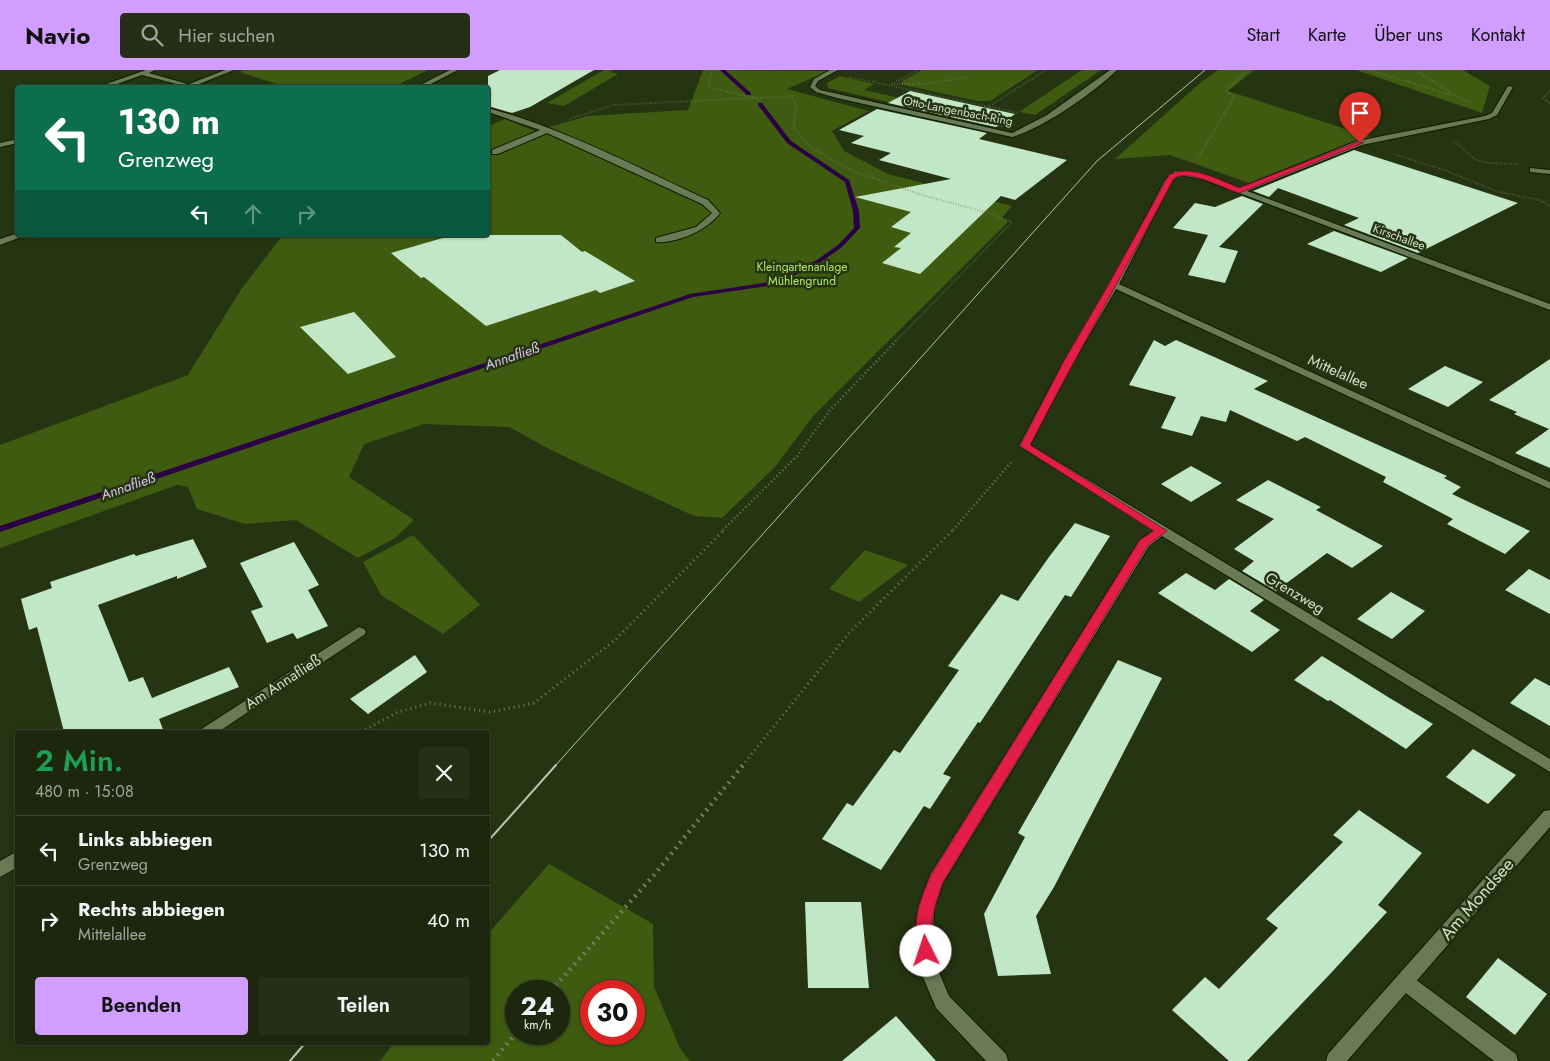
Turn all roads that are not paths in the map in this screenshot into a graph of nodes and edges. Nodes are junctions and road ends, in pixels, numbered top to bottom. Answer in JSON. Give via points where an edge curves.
{"nodes":[{"id":1,"x":152,"y":70,"type":"edge"},
{"id":2,"x":231,"y":70,"type":"edge"},
{"id":3,"x":455,"y":70,"type":"edge"},
{"id":4,"x":1114,"y":70,"type":"edge"},
{"id":5,"x":833,"y":71,"type":"edge"},
{"id":6,"x":141,"y":73,"type":"junction"},
{"id":7,"x":107,"y":85,"type":"edge"},
{"id":8,"x":182,"y":85,"type":"edge"},
{"id":9,"x":188,"y":85,"type":"edge"},
{"id":10,"x":423,"y":85,"type":"edge"},
{"id":11,"x":1510,"y":87,"type":"dead end"},
{"id":12,"x":490,"y":111,"type":"edge"},
{"id":13,"x":544,"y":129,"type":"junction"},
{"id":14,"x":15,"y":142,"type":"edge"},
{"id":15,"x":0,"y":145,"type":"edge"},
{"id":16,"x":495,"y":152,"type":"dead end"},
{"id":17,"x":1533,"y":170,"type":"dead end"},
{"id":18,"x":1550,"y":172,"type":"edge"},
{"id":19,"x":1239,"y":190,"type":"junction"},
{"id":20,"x":15,"y":236,"type":"edge"},
{"id":21,"x":659,"y":240,"type":"dead end"},
{"id":22,"x":0,"y":242,"type":"edge"},
{"id":23,"x":1114,"y":284,"type":"junction"},
{"id":24,"x":1550,"y":307,"type":"edge"},
{"id":25,"x":1550,"y":486,"type":"edge"},
{"id":26,"x":1161,"y":531,"type":"junction"},
{"id":27,"x":359,"y":632,"type":"dead end"},
{"id":28,"x":211,"y":730,"type":"edge"},
{"id":29,"x":1550,"y":766,"type":"edge"},
{"id":30,"x":1550,"y":816,"type":"edge"},
{"id":31,"x":15,"y":860,"type":"edge"},
{"id":32,"x":0,"y":870,"type":"edge"},
{"id":33,"x":1405,"y":982,"type":"junction"},
{"id":34,"x":999,"y":1061,"type":"edge"},
{"id":35,"x":1335,"y":1061,"type":"edge"},
{"id":36,"x":1509,"y":1061,"type":"edge"}],
"edges":[{"from":1,"to":6,"type":"street"},
{"from":2,"to":9,"type":"street"},
{"from":3,"to":10,"type":"street"},
{"from":4,"to":5,"type":"street","name":"Otto-Langenbach-Ring","via":[[1023,132],[1007,135],[818,91],[812,86],[816,80]]},
{"from":6,"to":7,"type":"street"},
{"from":6,"to":8,"type":"street"},
{"from":11,"to":19,"type":"street","via":[[1495,114],[1487,118],[1360,143]]},
{"from":12,"to":13,"type":"street"},
{"from":13,"to":16,"type":"street"},
{"from":13,"to":21,"type":"street","via":[[705,202],[716,213],[700,229]]},
{"from":14,"to":15,"type":"street"},
{"from":17,"to":18,"type":"street"},
{"from":19,"to":23,"type":"street","name":"Kirschallee","via":[[1195,174],[1178,173],[1169,180]]},
{"from":19,"to":24,"type":"street","name":"Kirschallee"},
{"from":20,"to":22,"type":"street"},
{"from":23,"to":25,"type":"street","name":"Mittelallee"},
{"from":23,"to":26,"type":"street","name":"Grenzweg","via":[[1068,361],[1024,446]]},
{"from":26,"to":29,"type":"street","name":"Grenzweg"},
{"from":26,"to":34,"type":"street","via":[[1144,543],[1139,551],[936,880],[926,908],[924,933],[929,970],[942,1002]]},
{"from":27,"to":28,"type":"street","name":"Am Annafließ"},
{"from":30,"to":33,"type":"street","name":"Am Mondsee"},
{"from":31,"to":32,"type":"street"},
{"from":33,"to":35,"type":"street","name":"Am Mondsee"},
{"from":33,"to":36,"type":"street"}]}
